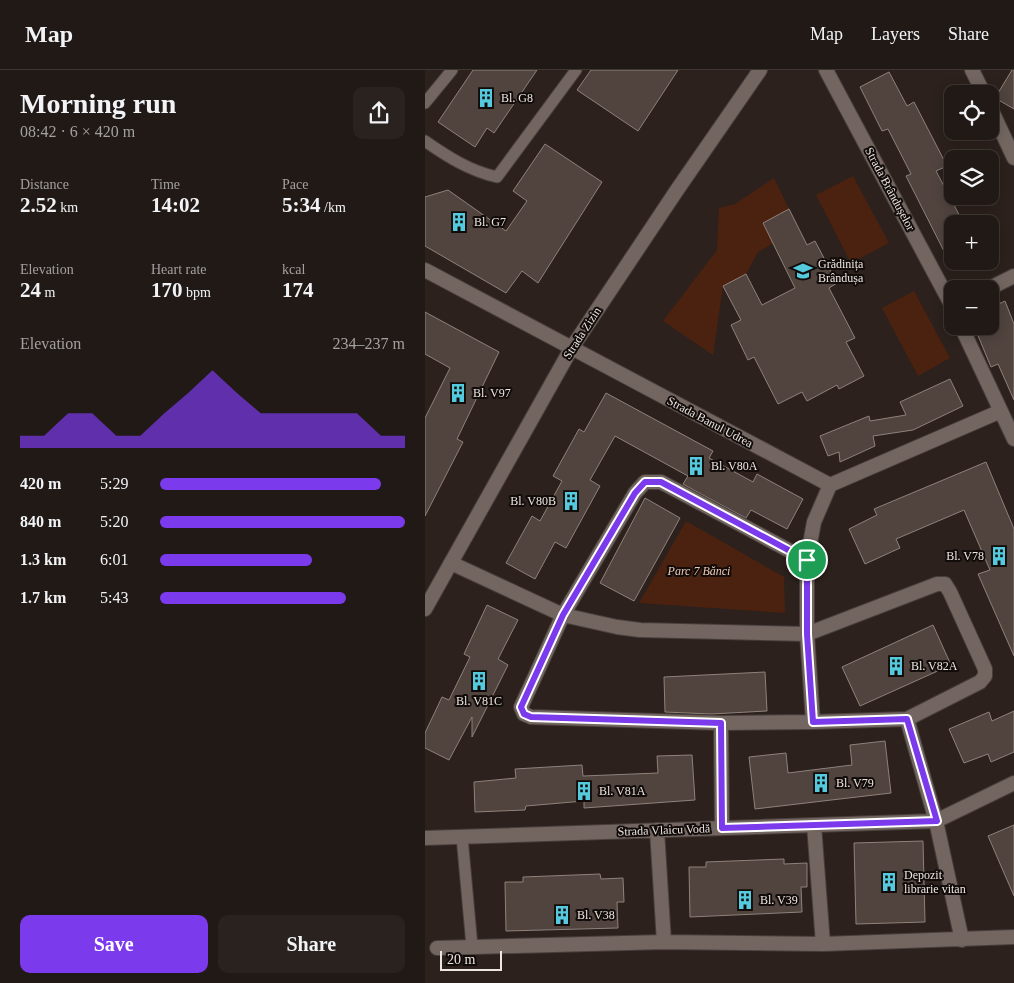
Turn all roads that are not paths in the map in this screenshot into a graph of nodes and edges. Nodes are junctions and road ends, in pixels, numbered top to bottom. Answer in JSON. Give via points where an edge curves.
{"nodes":[{"id":1,"x":452,"y":70,"type":"edge"},
{"id":2,"x":576,"y":70,"type":"edge"},
{"id":3,"x":760,"y":70,"type":"edge"},
{"id":4,"x":827,"y":70,"type":"edge"},
{"id":5,"x":972,"y":70,"type":"edge"},
{"id":6,"x":979,"y":85,"type":"edge"},
{"id":7,"x":425,"y":103,"type":"edge"},
{"id":8,"x":999,"y":126,"type":"edge"},
{"id":9,"x":425,"y":140,"type":"edge"},
{"id":10,"x":1014,"y":158,"type":"edge"},
{"id":11,"x":425,"y":270,"type":"edge"},
{"id":12,"x":1014,"y":276,"type":"edge"},
{"id":13,"x":999,"y":284,"type":"edge"},
{"id":14,"x":944,"y":292,"type":"edge"},
{"id":15,"x":965,"y":335,"type":"edge"},
{"id":16,"x":571,"y":349,"type":"junction"},
{"id":17,"x":1001,"y":411,"type":"junction"},
{"id":18,"x":1014,"y":439,"type":"edge"},
{"id":19,"x":830,"y":485,"type":"junction"},
{"id":20,"x":807,"y":560,"type":"junction"},
{"id":21,"x":451,"y":563,"type":"junction"},
{"id":22,"x":427,"y":601,"type":"edge"},
{"id":23,"x":563,"y":615,"type":"junction"},
{"id":24,"x":807,"y":634,"type":"junction"},
{"id":25,"x":907,"y":719,"type":"junction"},
{"id":26,"x":813,"y":722,"type":"junction"},
{"id":27,"x":721,"y":723,"type":"junction"},
{"id":28,"x":1014,"y":783,"type":"edge"},
{"id":29,"x":937,"y":821,"type":"junction"},
{"id":30,"x":814,"y":825,"type":"junction"},
{"id":31,"x":722,"y":828,"type":"junction"},
{"id":32,"x":657,"y":830,"type":"junction"},
{"id":33,"x":462,"y":837,"type":"junction"},
{"id":34,"x":425,"y":838,"type":"edge"},
{"id":35,"x":1014,"y":937,"type":"edge"},
{"id":36,"x":962,"y":940,"type":"junction"},
{"id":37,"x":663,"y":942,"type":"junction"},
{"id":38,"x":823,"y":944,"type":"junction"},
{"id":39,"x":472,"y":946,"type":"junction"},
{"id":40,"x":437,"y":948,"type":"dead end"}],
"edges":[{"from":1,"to":7,"type":"lane"},
{"from":2,"to":9,"type":"lane","via":[[497,176],[463,165]]},
{"from":3,"to":16,"type":"street","name":"Strada Zizin"},
{"from":4,"to":14,"type":"street","name":"Strada Brândușelor"},
{"from":5,"to":6,"type":"street"},
{"from":8,"to":10,"type":"street"},
{"from":11,"to":16,"type":"street","name":"Strada Banul Udrea"},
{"from":12,"to":13,"type":"street"},
{"from":15,"to":17,"type":"street"},
{"from":16,"to":19,"type":"street","name":"Strada Banul Udrea"},
{"from":16,"to":21,"type":"street","name":"Strada Zizin"},
{"from":17,"to":18,"type":"street"},
{"from":17,"to":19,"type":"street"},
{"from":19,"to":20,"type":"street","via":[[814,522]]},
{"from":20,"to":23,"type":"street","via":[[661,482],[645,482],[635,493]]},
{"from":20,"to":24,"type":"street"},
{"from":21,"to":22,"type":"street","name":"Strada Zizin"},
{"from":21,"to":23,"type":"street"},
{"from":23,"to":24,"type":"street","via":[[639,630]]},
{"from":23,"to":27,"type":"street","via":[[521,707],[524,714],[531,717]]},
{"from":24,"to":25,"type":"street","via":[[937,584],[945,584],[985,669],[985,676],[980,682]]},
{"from":24,"to":26,"type":"street"},
{"from":25,"to":26,"type":"street"},
{"from":25,"to":29,"type":"street"},
{"from":26,"to":27,"type":"street"},
{"from":27,"to":31,"type":"street"},
{"from":28,"to":29,"type":"street","name":"Strada Vlaicu Vodă"},
{"from":29,"to":30,"type":"street","name":"Strada Vlaicu Vodă"},
{"from":29,"to":36,"type":"street"},
{"from":30,"to":31,"type":"street","name":"Strada Vlaicu Vodă"},
{"from":30,"to":38,"type":"street"},
{"from":31,"to":32,"type":"street","name":"Strada Vlaicu Vodă"},
{"from":32,"to":33,"type":"street","name":"Strada Vlaicu Vodă"},
{"from":32,"to":37,"type":"street"},
{"from":33,"to":34,"type":"street","name":"Strada Vlaicu Vodă"},
{"from":33,"to":39,"type":"lane"},
{"from":35,"to":36,"type":"street"},
{"from":36,"to":38,"type":"street"},
{"from":37,"to":38,"type":"street"},
{"from":37,"to":39,"type":"street"},
{"from":39,"to":40,"type":"street"}]}
